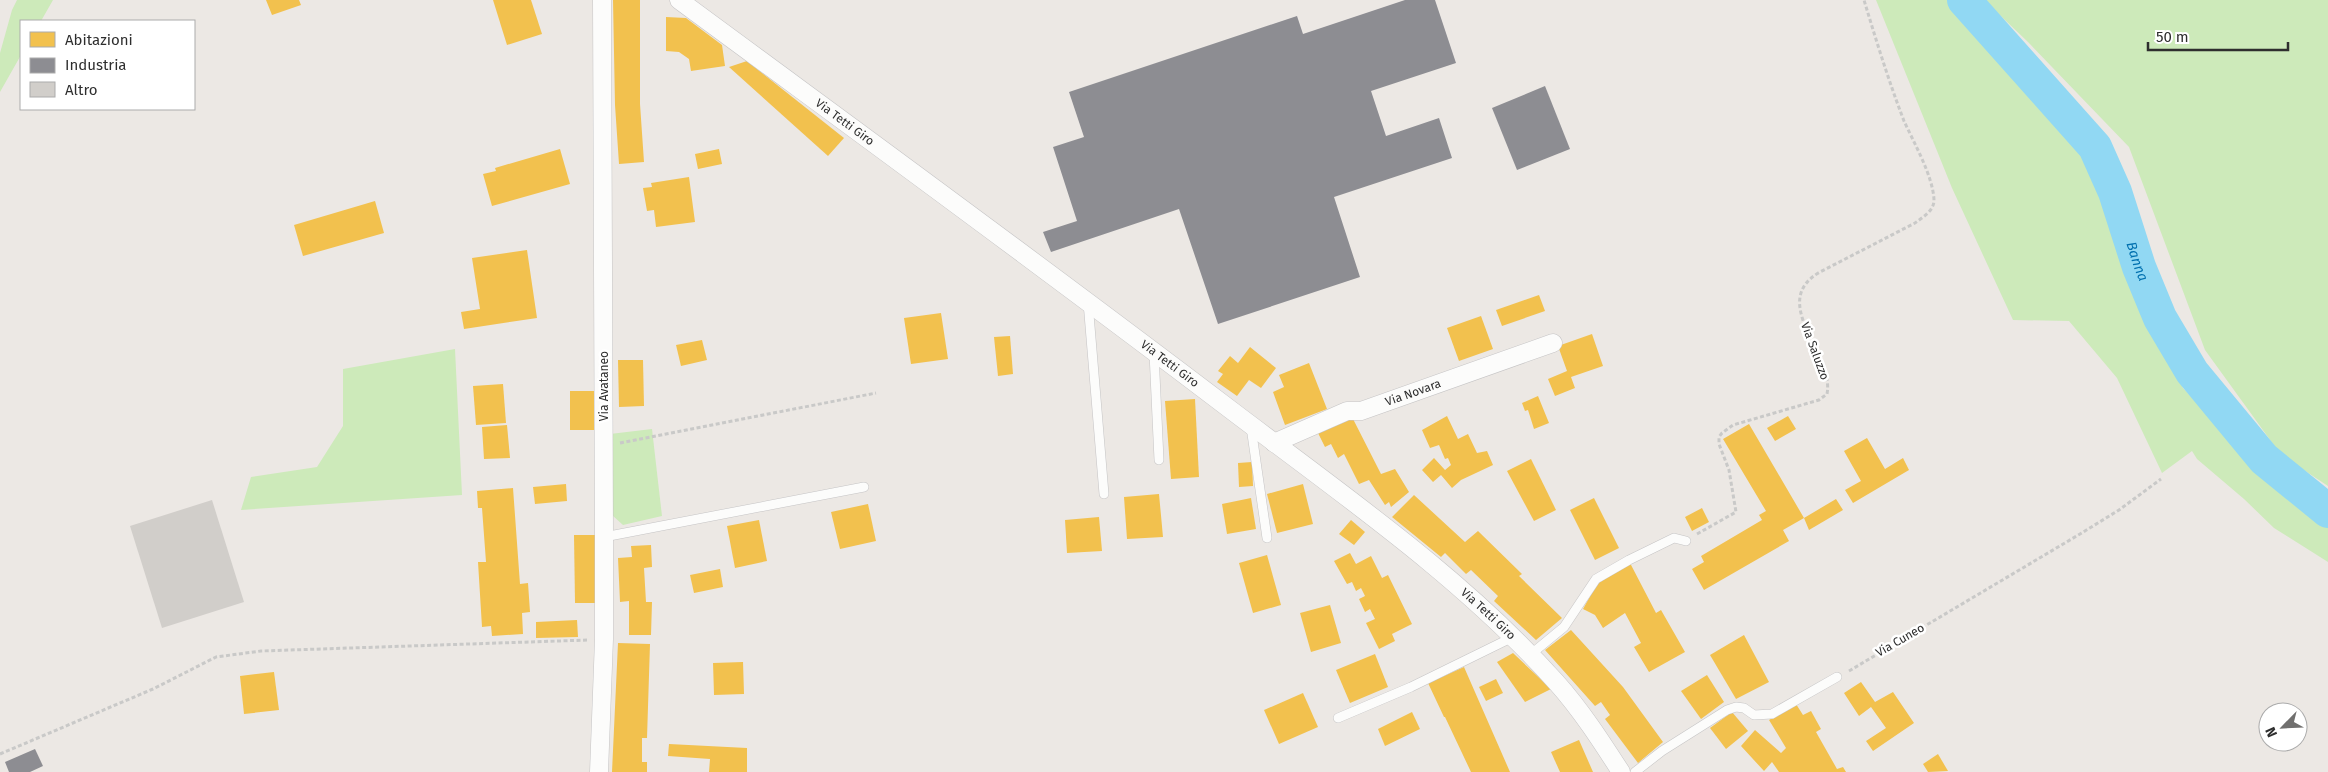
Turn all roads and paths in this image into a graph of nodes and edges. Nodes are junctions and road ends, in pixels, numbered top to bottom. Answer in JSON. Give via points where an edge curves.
{"nodes":[{"id":1,"x":602,"y":0,"type":"edge"},
{"id":2,"x":680,"y":0,"type":"edge"},
{"id":3,"x":1864,"y":0,"type":"edge"},
{"id":4,"x":1088,"y":302,"type":"junction"},
{"id":5,"x":1553,"y":342,"type":"dead end"},
{"id":6,"x":1154,"y":352,"type":"junction"},
{"id":7,"x":876,"y":393,"type":"dead end"},
{"id":8,"x":1250,"y":425,"type":"junction"},
{"id":9,"x":1274,"y":443,"type":"junction"},
{"id":10,"x":604,"y":446,"type":"junction"},
{"id":11,"x":1158,"y":460,"type":"dead end"},
{"id":12,"x":2161,"y":479,"type":"dead end"},
{"id":13,"x":864,"y":487,"type":"dead end"},
{"id":14,"x":1104,"y":494,"type":"dead end"},
{"id":15,"x":604,"y":536,"type":"junction"},
{"id":16,"x":1267,"y":538,"type":"dead end"},
{"id":17,"x":1686,"y":541,"type":"joint"},
{"id":18,"x":1513,"y":637,"type":"junction"},
{"id":19,"x":604,"y":639,"type":"junction"},
{"id":20,"x":1530,"y":655,"type":"junction"},
{"id":21,"x":1837,"y":677,"type":"joint"},
{"id":22,"x":1338,"y":718,"type":"dead end"},
{"id":23,"x":0,"y":754,"type":"edge"},
{"id":24,"x":600,"y":772,"type":"edge"},
{"id":25,"x":1621,"y":772,"type":"edge"},
{"id":26,"x":1635,"y":772,"type":"edge"}],
"edges":[{"from":1,"to":10,"type":"street","name":"Via Avataneo"},
{"from":2,"to":4,"type":"street","name":"Via Tetti Giro"},
{"from":3,"to":17,"type":"path","name":"Via Saluzzo","via":[[1927,175],[1933,207],[1915,223],[1805,281],[1800,309],[1827,378],[1827,394],[1819,400],[1733,425],[1722,433],[1719,444],[1729,470],[1736,512]]},
{"from":4,"to":6,"type":"street","name":"Via Tetti Giro"},
{"from":4,"to":14,"type":"lane"},
{"from":5,"to":9,"type":"street","name":"Via Novara","via":[[1362,411],[1347,411]]},
{"from":6,"to":8,"type":"street","name":"Via Tetti Giro"},
{"from":6,"to":11,"type":"lane"},
{"from":7,"to":10,"type":"path"},
{"from":8,"to":9,"type":"street","name":"Via Tetti Giro"},
{"from":8,"to":16,"type":"lane"},
{"from":9,"to":18,"type":"street","name":"Via Tetti Giro","via":[[1397,537]]},
{"from":10,"to":15,"type":"street","name":"Via Avataneo"},
{"from":12,"to":21,"type":"path","name":"Via Cuneo","via":[[2080,534]]},
{"from":13,"to":15,"type":"lane"},
{"from":15,"to":19,"type":"street","name":"Via Avataneo"},
{"from":17,"to":20,"type":"lane","via":[[1674,538],[1604,574],[1588,588],[1564,627]]},
{"from":18,"to":20,"type":"street","name":"Via Tetti Giro"},
{"from":18,"to":22,"type":"lane","via":[[1411,687]]},
{"from":19,"to":23,"type":"path","via":[[261,651],[216,658],[154,689]]},
{"from":19,"to":24,"type":"street","name":"Via Avataneo"},
{"from":20,"to":25,"type":"street","name":"Via Tetti Giro","via":[[1592,728]]},
{"from":21,"to":26,"type":"lane","via":[[1772,714],[1754,715],[1736,707],[1727,710]]}]}
